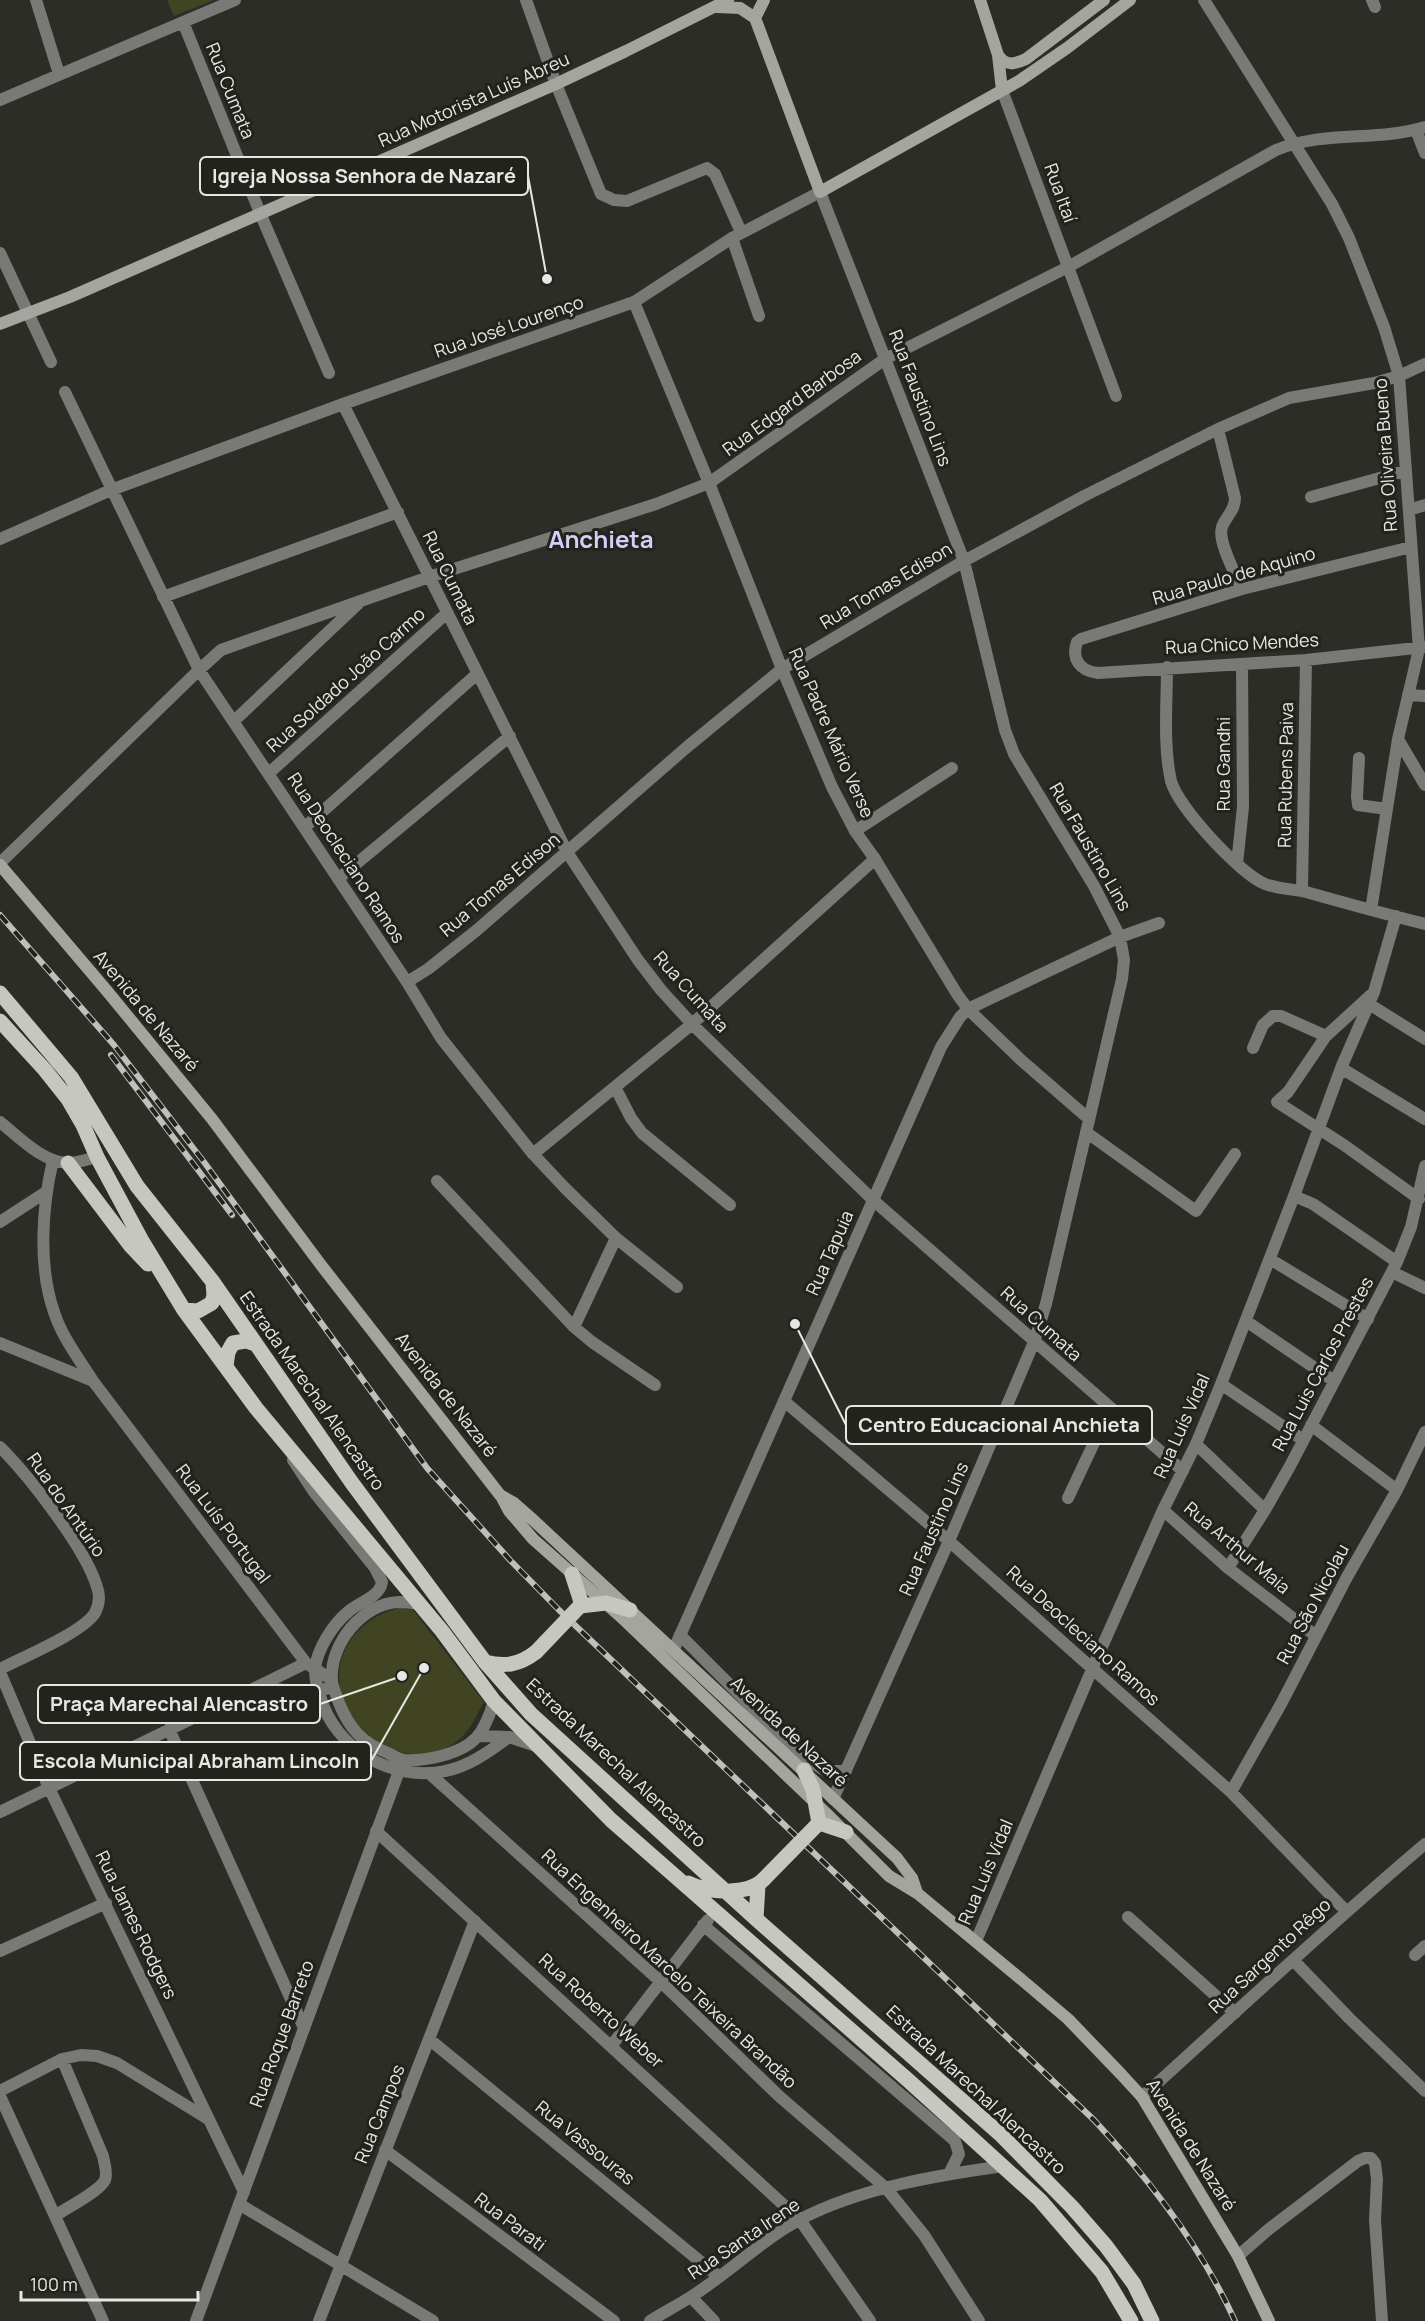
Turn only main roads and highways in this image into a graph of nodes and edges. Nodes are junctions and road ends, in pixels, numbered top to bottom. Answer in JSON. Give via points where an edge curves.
{"nodes":[{"id":1,"x":728,"y":0,"type":"edge"},
{"id":2,"x":764,"y":0,"type":"edge"},
{"id":3,"x":980,"y":0,"type":"edge"},
{"id":4,"x":1104,"y":0,"type":"edge"},
{"id":5,"x":1130,"y":0,"type":"edge"},
{"id":6,"x":716,"y":7,"type":"junction"},
{"id":7,"x":755,"y":18,"type":"junction"},
{"id":8,"x":998,"y":55,"type":"junction"},
{"id":9,"x":1002,"y":90,"type":"junction"},
{"id":10,"x":820,"y":192,"type":"joint"},
{"id":11,"x":0,"y":324,"type":"edge"},
{"id":12,"x":0,"y":864,"type":"edge"},
{"id":13,"x":0,"y":993,"type":"edge"},
{"id":14,"x":0,"y":1021,"type":"edge"},
{"id":15,"x":60,"y":1162,"type":"road end"},
{"id":16,"x":165,"y":1282,"type":"junction"},
{"id":17,"x":213,"y":1282,"type":"junction"},
{"id":18,"x":184,"y":1310,"type":"junction"},
{"id":19,"x":255,"y":1344,"type":"junction"},
{"id":20,"x":226,"y":1366,"type":"junction"},
{"id":21,"x":500,"y":1495,"type":"junction"},
{"id":22,"x":573,"y":1574,"type":"junction"},
{"id":23,"x":606,"y":1603,"type":"junction"},
{"id":24,"x":581,"y":1605,"type":"junction"},
{"id":25,"x":630,"y":1610,"type":"junction"},
{"id":26,"x":484,"y":1662,"type":"junction"},
{"id":27,"x":804,"y":1770,"type":"junction"},
{"id":28,"x":817,"y":1804,"type":"junction"},
{"id":29,"x":817,"y":1824,"type":"junction"},
{"id":30,"x":846,"y":1832,"type":"junction"},
{"id":31,"x":677,"y":1878,"type":"junction"},
{"id":32,"x":761,"y":1882,"type":"junction"},
{"id":33,"x":728,"y":1891,"type":"junction"},
{"id":34,"x":917,"y":1893,"type":"junction"},
{"id":35,"x":756,"y":1919,"type":"junction"},
{"id":36,"x":1131,"y":2321,"type":"edge"},
{"id":37,"x":1152,"y":2321,"type":"edge"},
{"id":38,"x":1269,"y":2321,"type":"edge"}],
"edges":[{"from":1,"to":6,"type":"main road","name":"Rua Motorista Luís Abreu"},
{"from":2,"to":7,"type":"main road"},
{"from":3,"to":8,"type":"main road","name":"Rua Itaí"},
{"from":4,"to":8,"type":"main road","via":[[1026,59],[1011,64]]},
{"from":5,"to":9,"type":"main road","name":"Rua José Lourenço","via":[[1067,48]]},
{"from":6,"to":7,"type":"main road","via":[[740,8]]},
{"from":6,"to":11,"type":"main road","name":"Rua Motorista Luís Abreu","via":[[556,84]]},
{"from":7,"to":10,"type":"main road","name":"Rua Faustino Lins"},
{"from":8,"to":9,"type":"main road","name":"Rua Itaí"},
{"from":9,"to":10,"type":"main road","name":"Rua José Lourenço"},
{"from":12,"to":21,"type":"main road","name":"Avenida de Nazaré","via":[[212,1119]]},
{"from":13,"to":17,"type":"main road","name":"Estrada Marechal Alencastro","via":[[71,1077],[136,1186]]},
{"from":14,"to":16,"type":"main road","name":"Estrada Marechal Alencastro","via":[[62,1091]]},
{"from":15,"to":16,"type":"main road"},
{"from":16,"to":18,"type":"main road","name":"Estrada Marechal Alencastro"},
{"from":17,"to":18,"type":"main road","via":[[213,1303],[198,1311]]},
{"from":17,"to":19,"type":"main road","name":"Estrada Marechal Alencastro"},
{"from":18,"to":20,"type":"main road","name":"Estrada Marechal Alencastro"},
{"from":19,"to":20,"type":"main road","via":[[233,1343]]},
{"from":19,"to":26,"type":"main road","name":"Estrada Marechal Alencastro","via":[[352,1484]]},
{"from":20,"to":31,"type":"main road","name":"Estrada Marechal Alencastro","via":[[283,1441],[442,1631],[494,1701],[611,1820]]},
{"from":21,"to":22,"type":"main road","name":"Avenida de Nazaré","via":[[533,1539]]},
{"from":21,"to":25,"type":"main road","name":"Avenida de Nazaré","via":[[523,1511]]},
{"from":22,"to":23,"type":"main road","name":"Avenida de Nazaré"},
{"from":22,"to":24,"type":"main road"},
{"from":23,"to":24,"type":"main road"},
{"from":23,"to":25,"type":"main road"},
{"from":23,"to":28,"type":"main road","name":"Avenida de Nazaré"},
{"from":24,"to":26,"type":"main road","bridge":true,"via":[[525,1661],[506,1665]]},
{"from":25,"to":27,"type":"main road","name":"Avenida de Nazaré"},
{"from":26,"to":33,"type":"main road","name":"Estrada Marechal Alencastro","via":[[531,1714]]},
{"from":27,"to":28,"type":"main road"},
{"from":27,"to":34,"type":"main road","name":"Avenida de Nazaré","via":[[897,1858],[912,1878]]},
{"from":28,"to":29,"type":"main road"},
{"from":28,"to":30,"type":"main road","name":"Avenida de Nazaré"},
{"from":29,"to":30,"type":"main road"},
{"from":29,"to":32,"type":"main road","bridge":true},
{"from":30,"to":34,"type":"main road","name":"Avenida de Nazaré","via":[[889,1876]]},
{"from":31,"to":33,"type":"main road","via":[[704,1890]]},
{"from":31,"to":36,"type":"main road","name":"Estrada Marechal Alencastro","via":[[1040,2200],[1102,2272]]},
{"from":32,"to":33,"type":"main road"},
{"from":32,"to":35,"type":"main road"},
{"from":33,"to":35,"type":"main road","name":"Estrada Marechal Alencastro"},
{"from":34,"to":38,"type":"main road","name":"Avenida de Nazaré","via":[[1068,2019],[1142,2097],[1238,2256]]},
{"from":35,"to":37,"type":"main road","name":"Estrada Marechal Alencastro","via":[[1000,2134],[1106,2246],[1134,2284]]}]}
